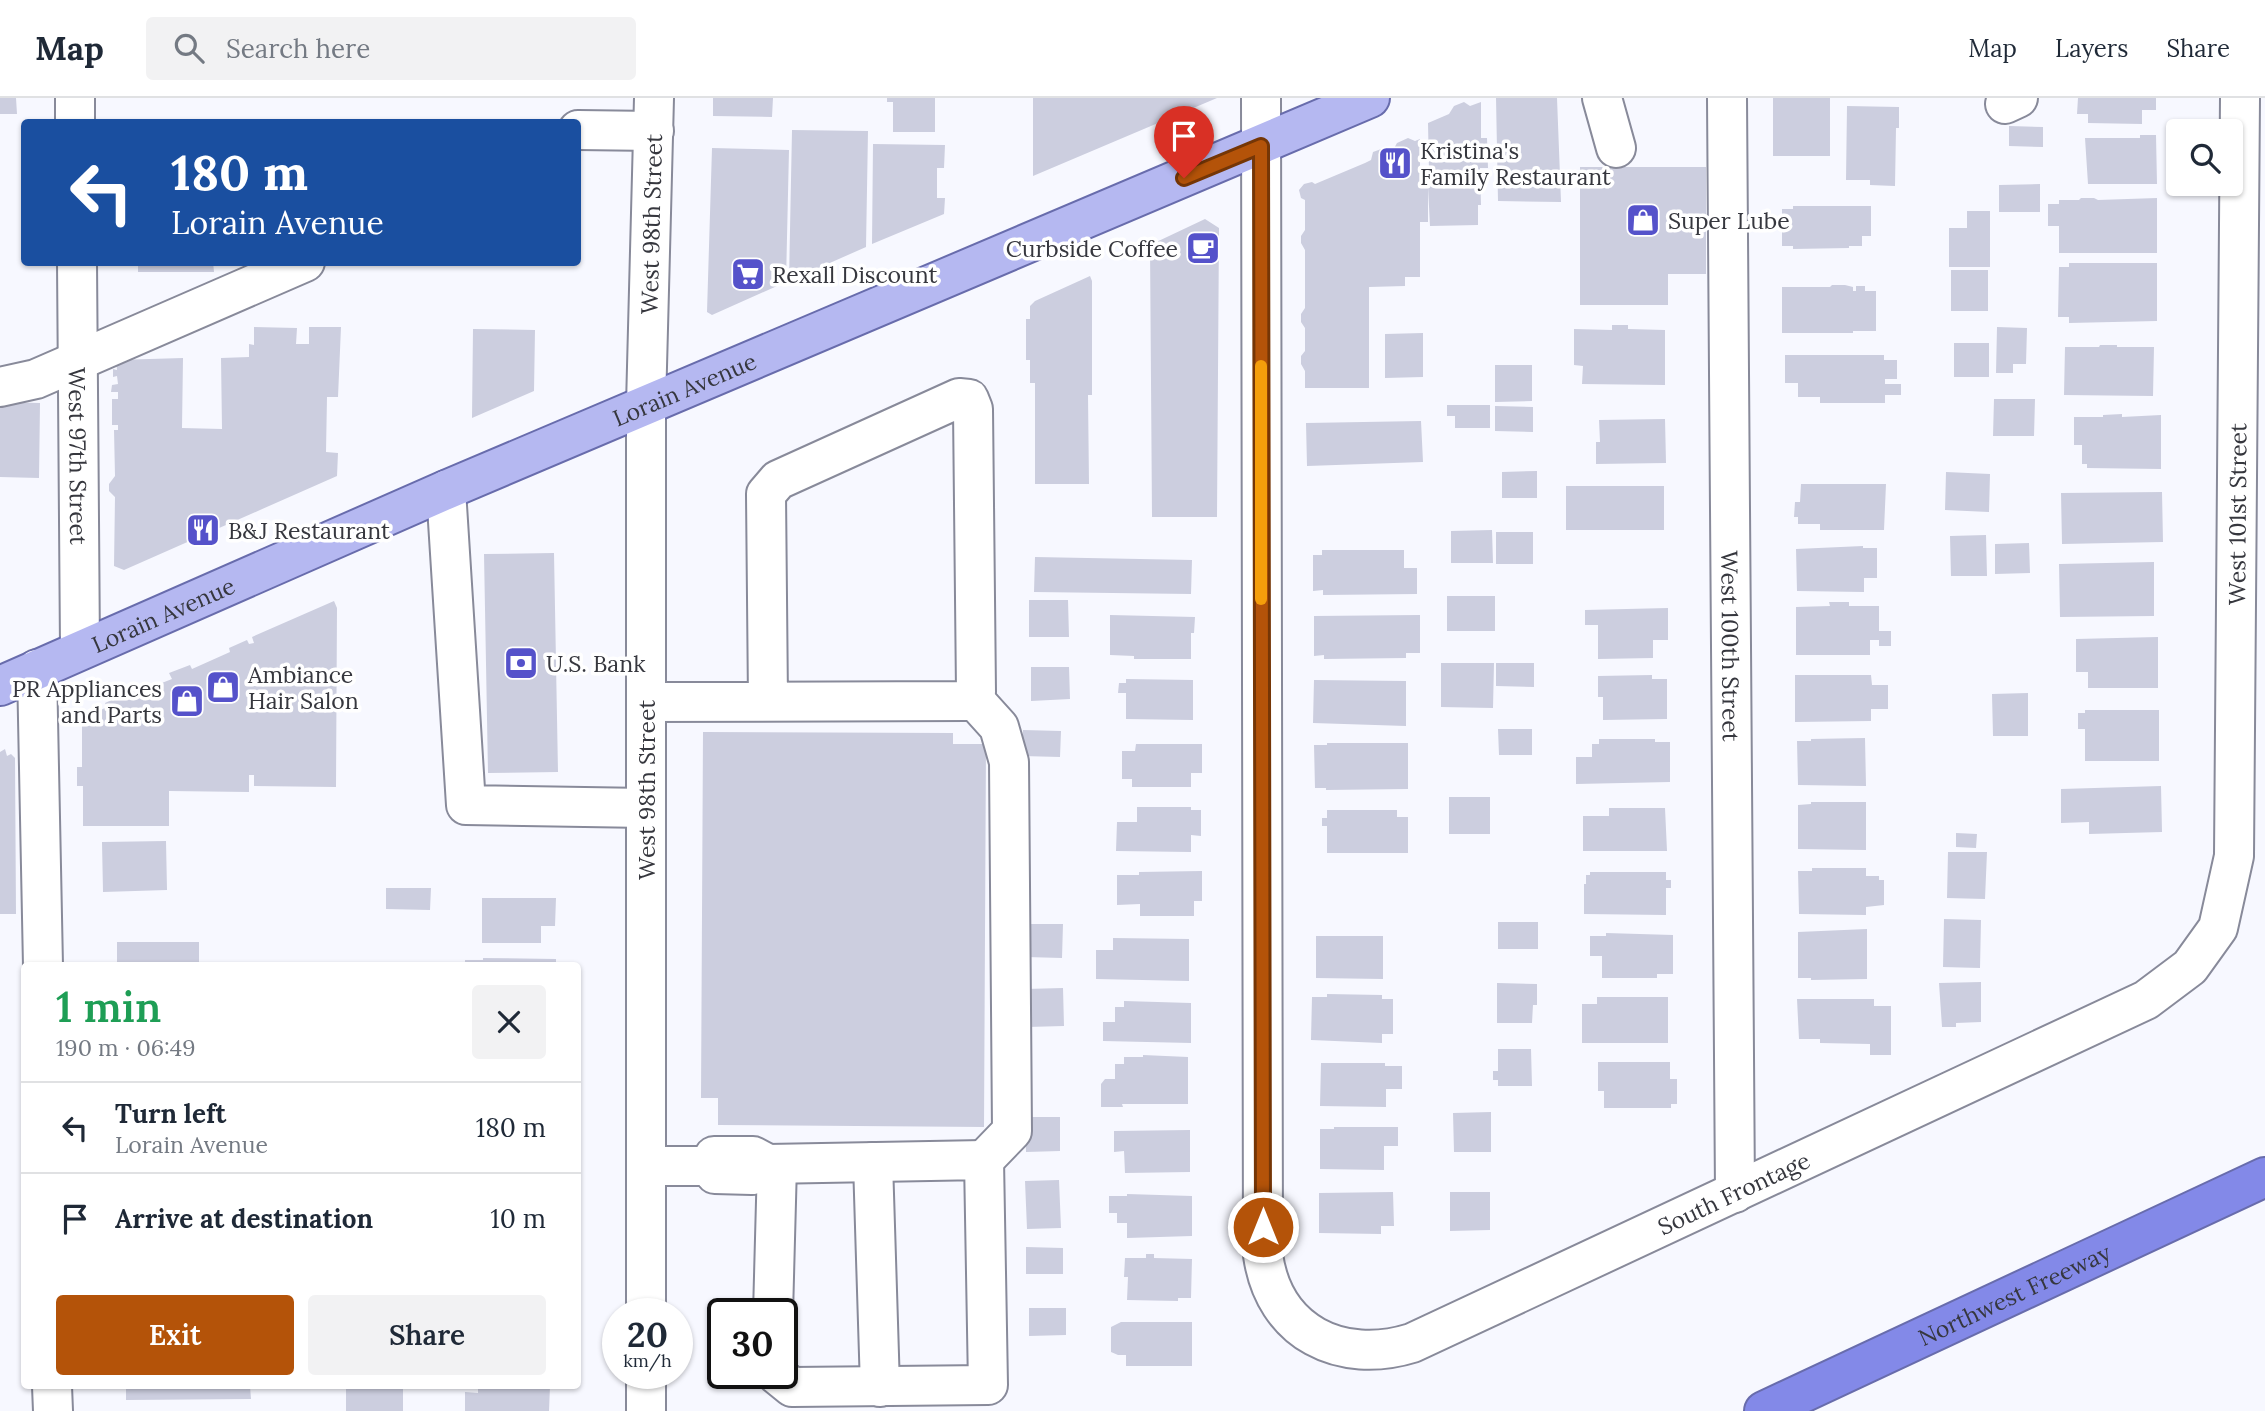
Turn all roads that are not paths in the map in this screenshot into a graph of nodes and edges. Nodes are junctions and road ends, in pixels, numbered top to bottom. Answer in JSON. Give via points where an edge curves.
{"nodes":[{"id":1,"x":75,"y":98,"type":"edge"},
{"id":2,"x":1261,"y":98,"type":"edge"},
{"id":3,"x":1370,"y":98,"type":"edge"},
{"id":4,"x":1602,"y":98,"type":"edge"},
{"id":5,"x":1727,"y":98,"type":"edge"},
{"id":6,"x":2240,"y":98,"type":"edge"},
{"id":7,"x":654,"y":114,"type":"edge"},
{"id":8,"x":75,"y":119,"type":"edge"},
{"id":9,"x":581,"y":129,"type":"edge"},
{"id":10,"x":1261,"y":146,"type":"junction"},
{"id":11,"x":1616,"y":148,"type":"dead end"},
{"id":12,"x":77,"y":266,"type":"edge"},
{"id":13,"x":296,"y":266,"type":"edge"},
{"id":14,"x":78,"y":362,"type":"junction"},
{"id":15,"x":0,"y":387,"type":"edge"},
{"id":16,"x":646,"y":405,"type":"junction"},
{"id":17,"x":446,"y":490,"type":"junction"},
{"id":18,"x":80,"y":649,"type":"junction"},
{"id":19,"x":37,"y":669,"type":"junction"},
{"id":20,"x":0,"y":686,"type":"edge"},
{"id":21,"x":971,"y":696,"type":"junction"},
{"id":22,"x":768,"y":701,"type":"junction"},
{"id":23,"x":646,"y":702,"type":"junction"},
{"id":24,"x":646,"y":808,"type":"junction"},
{"id":25,"x":2218,"y":928,"type":"joint"},
{"id":26,"x":43,"y":962,"type":"edge"},
{"id":27,"x":984,"y":1160,"type":"junction"},
{"id":28,"x":873,"y":1162,"type":"junction"},
{"id":29,"x":772,"y":1164,"type":"junction"},
{"id":30,"x":646,"y":1166,"type":"junction"},
{"id":31,"x":2265,"y":1177,"type":"edge"},
{"id":32,"x":1735,"y":1193,"type":"junction"},
{"id":33,"x":646,"y":1298,"type":"edge"},
{"id":34,"x":773,"y":1298,"type":"edge"},
{"id":35,"x":798,"y":1381,"type":"edge"},
{"id":36,"x":880,"y":1387,"type":"junction"},
{"id":37,"x":52,"y":1389,"type":"edge"},
{"id":38,"x":646,"y":1389,"type":"edge"},
{"id":39,"x":53,"y":1411,"type":"edge"},
{"id":40,"x":646,"y":1411,"type":"edge"},
{"id":41,"x":1764,"y":1411,"type":"edge"}],
"edges":[{"from":1,"to":8,"type":"street"},
{"from":2,"to":10,"type":"street","name":"South Frontage"},
{"from":3,"to":10,"type":"main road","name":"Lorain Avenue"},
{"from":4,"to":11,"type":"street"},
{"from":5,"to":32,"type":"street","name":"West 100th Street"},
{"from":6,"to":25,"type":"street","name":"West 101st Street","via":[[2234,856]]},
{"from":7,"to":9,"type":"street"},
{"from":7,"to":16,"type":"street","name":"West 98th Street"},
{"from":10,"to":16,"type":"main road","name":"Lorain Avenue"},
{"from":10,"to":32,"type":"street","name":"South Frontage","via":[[1263,1255],[1276,1299],[1300,1326],[1335,1346],[1387,1350],[1412,1343]]},
{"from":12,"to":14,"type":"street","name":"West 97th Street"},
{"from":13,"to":14,"type":"street"},
{"from":14,"to":15,"type":"street"},
{"from":14,"to":18,"type":"street","name":"West 97th Street"},
{"from":16,"to":17,"type":"main road","name":"Lorain Avenue"},
{"from":16,"to":23,"type":"street","name":"West 98th Street"},
{"from":17,"to":18,"type":"main road","name":"Lorain Avenue"},
{"from":17,"to":24,"type":"street","via":[[466,805]]},
{"from":18,"to":19,"type":"main road","name":"Lorain Avenue"},
{"from":19,"to":20,"type":"main road","name":"Lorain Avenue"},
{"from":19,"to":26,"type":"street"},
{"from":21,"to":22,"type":"street","via":[[967,701]]},
{"from":21,"to":22,"type":"street","via":[[976,692],[973,409],[969,400],[959,398],[778,480],[766,494]]},
{"from":21,"to":27,"type":"street","via":[[999,727],[1009,762],[1012,1131]]},
{"from":22,"to":23,"type":"street"},
{"from":23,"to":24,"type":"street","name":"West 98th Street"},
{"from":24,"to":30,"type":"street","name":"West 98th Street"},
{"from":25,"to":32,"type":"street","name":"South Frontage","via":[[2190,967],[2146,1000]]},
{"from":27,"to":28,"type":"street"},
{"from":27,"to":36,"type":"street","via":[[988,1385]]},
{"from":28,"to":29,"type":"street"},
{"from":28,"to":36,"type":"street"},
{"from":29,"to":30,"type":"street","via":[[753,1156],[714,1156],[709,1166]]},
{"from":29,"to":34,"type":"street"},
{"from":30,"to":33,"type":"street","name":"West 98th Street"},
{"from":31,"to":41,"type":"highway","name":"Northwest Freeway"},
{"from":35,"to":36,"type":"street"},
{"from":37,"to":39,"type":"street"},
{"from":38,"to":40,"type":"street"}]}
